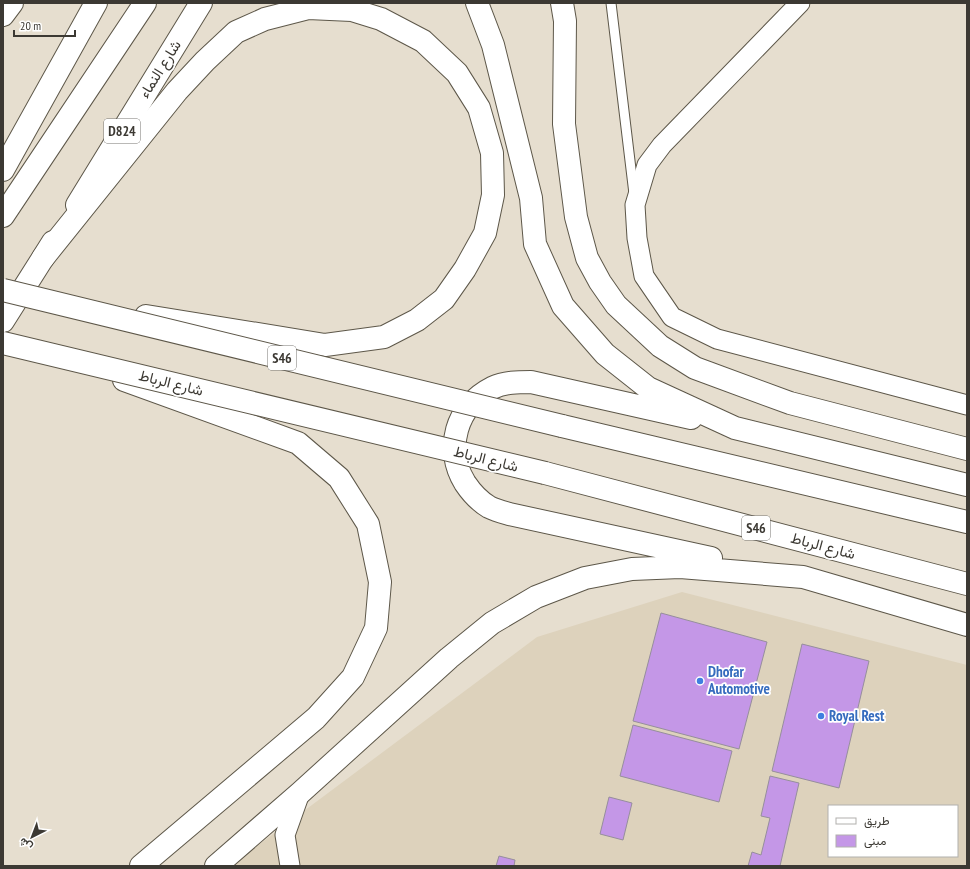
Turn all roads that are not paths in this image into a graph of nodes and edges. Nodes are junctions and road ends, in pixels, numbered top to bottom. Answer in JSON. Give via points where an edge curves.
{"nodes":[{"id":1,"x":12,"y":3,"type":"edge"},
{"id":2,"x":96,"y":3,"type":"edge"},
{"id":3,"x":145,"y":3,"type":"edge"},
{"id":4,"x":201,"y":3,"type":"edge"},
{"id":5,"x":477,"y":3,"type":"edge"},
{"id":6,"x":611,"y":3,"type":"edge"},
{"id":7,"x":800,"y":3,"type":"edge"},
{"id":8,"x":564,"y":12,"type":"edge"},
{"id":9,"x":3,"y":15,"type":"edge"},
{"id":10,"x":3,"y":170,"type":"edge"},
{"id":11,"x":635,"y":205,"type":"junction"},
{"id":12,"x":3,"y":216,"type":"edge"},
{"id":13,"x":44,"y":258,"type":"junction"},
{"id":14,"x":3,"y":290,"type":"edge"},
{"id":15,"x":44,"y":300,"type":"junction"},
{"id":16,"x":3,"y":321,"type":"edge"},
{"id":17,"x":3,"y":343,"type":"edge"},
{"id":18,"x":59,"y":356,"type":"junction"},
{"id":19,"x":967,"y":405,"type":"edge"},
{"id":20,"x":735,"y":428,"type":"junction"},
{"id":21,"x":967,"y":449,"type":"edge"},
{"id":22,"x":967,"y":485,"type":"edge"},
{"id":23,"x":967,"y":522,"type":"edge"},
{"id":24,"x":803,"y":578,"type":"junction"},
{"id":25,"x":967,"y":584,"type":"edge"},
{"id":26,"x":967,"y":625,"type":"edge"},
{"id":27,"x":300,"y":793,"type":"junction"},
{"id":28,"x":141,"y":866,"type":"edge"},
{"id":29,"x":216,"y":866,"type":"edge"},
{"id":30,"x":290,"y":866,"type":"edge"}],
"edges":[{"from":1,"to":9,"type":"main road"},
{"from":2,"to":10,"type":"main road"},
{"from":3,"to":12,"type":"main road"},
{"from":4,"to":13,"type":"main road","name":"شارع النماء","number":"D824"},
{"from":5,"to":20,"type":"main road","via":[[493,45],[531,198],[535,244],[564,306],[605,354],[648,388]]},
{"from":6,"to":11,"type":"lane"},
{"from":7,"to":11,"type":"street","via":[[662,146],[647,165]]},
{"from":8,"to":21,"type":"main road","via":[[564,124],[576,217],[587,258],[616,305],[660,346],[695,368],[790,403]]},
{"from":11,"to":19,"type":"street","via":[[637,238],[644,276],[672,317],[717,339]]},
{"from":13,"to":15,"type":"main road","bridge":true,"via":[[177,91],[205,61],[236,32],[265,19],[308,8],[352,10],[381,19],[424,41],[457,73],[479,108],[492,153],[493,195],[484,233],[465,269],[444,299],[417,320],[384,337],[325,345]]},
{"from":13,"to":16,"type":"main road"},
{"from":14,"to":15,"type":"main road","number":"S46","bridge":true},
{"from":15,"to":23,"type":"main road","number":"S46","bridge":true},
{"from":17,"to":18,"type":"main road","name":"شارع الرباط","number":"S46","bridge":true},
{"from":18,"to":25,"type":"main road","name":"شارع الرباط","number":"S46","bridge":true,"via":[[545,473]]},
{"from":18,"to":28,"type":"main road","bridge":true,"via":[[298,443],[339,478],[368,524],[380,582],[376,628],[353,677],[316,718]]},
{"from":20,"to":22,"type":"main road"},
{"from":20,"to":24,"type":"main road","via":[[531,382],[512,382],[493,387],[477,398],[464,413],[456,430],[454,452],[460,474],[471,492],[488,506],[509,514]]},
{"from":24,"to":26,"type":"main road"},
{"from":24,"to":27,"type":"main road","via":[[680,567],[632,569],[585,578],[536,597],[492,623],[449,658]]},
{"from":27,"to":29,"type":"main road"},
{"from":27,"to":30,"type":"street","via":[[286,835]]}]}
